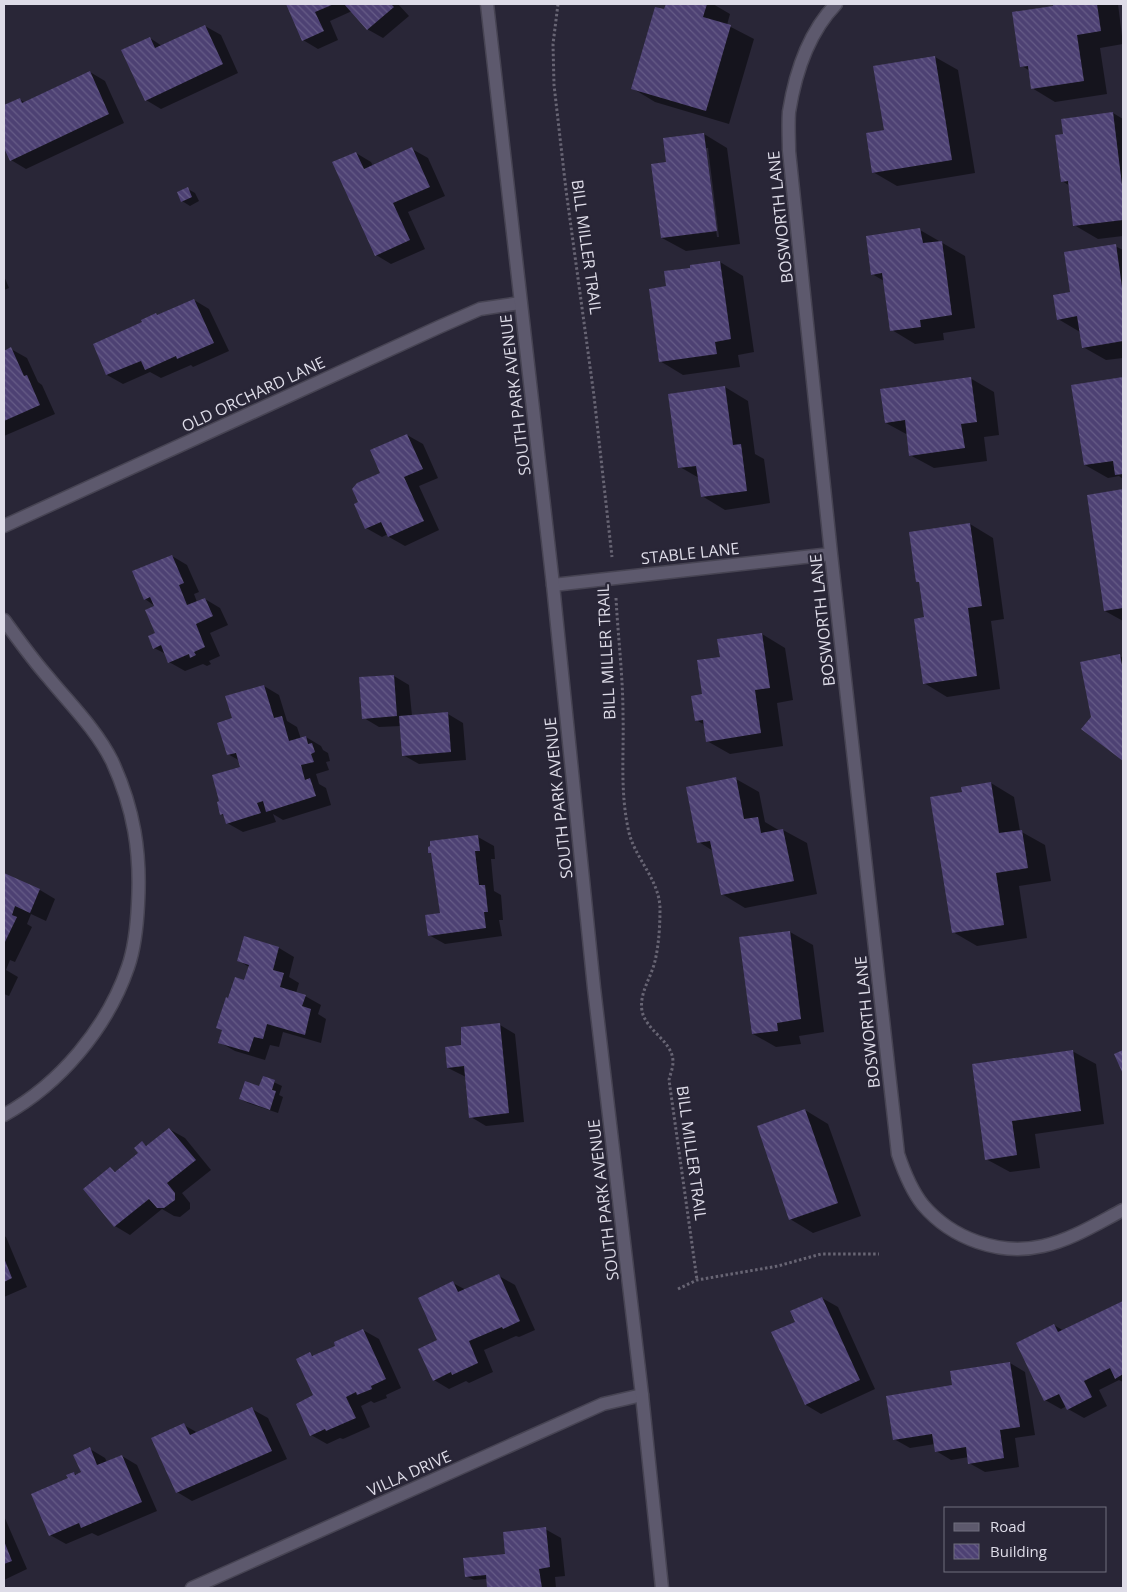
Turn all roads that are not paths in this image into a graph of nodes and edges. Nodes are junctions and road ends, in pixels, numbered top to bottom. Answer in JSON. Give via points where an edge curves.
{"nodes":[{"id":1,"x":488,"y":4,"type":"edge"},
{"id":2,"x":836,"y":4,"type":"edge"},
{"id":3,"x":520,"y":303,"type":"junction"},
{"id":4,"x":4,"y":526,"type":"edge"},
{"id":5,"x":831,"y":554,"type":"junction"},
{"id":6,"x":553,"y":585,"type":"junction"},
{"id":7,"x":4,"y":620,"type":"edge"},
{"id":8,"x":4,"y":1114,"type":"edge"},
{"id":9,"x":1123,"y":1210,"type":"edge"},
{"id":10,"x":642,"y":1395,"type":"junction"},
{"id":11,"x":192,"y":1588,"type":"edge"},
{"id":12,"x":662,"y":1588,"type":"edge"}],
"edges":[{"from":1,"to":3,"type":"street","name":"SOUTH PARK AVENUE"},
{"from":2,"to":5,"type":"street","name":"BOSWORTH LANE","via":[[810,39],[789,113],[789,151]]},
{"from":3,"to":4,"type":"street","name":"OLD ORCHARD LANE","via":[[480,309]]},
{"from":3,"to":6,"type":"street","name":"SOUTH PARK AVENUE"},
{"from":5,"to":6,"type":"street","name":"STABLE LANE"},
{"from":5,"to":9,"type":"street","name":"BOSWORTH LANE","via":[[898,1154],[909,1184],[923,1205],[957,1234],[987,1246],[1018,1250],[1066,1239]]},
{"from":6,"to":10,"type":"street","name":"SOUTH PARK AVENUE","via":[[594,988]]},
{"from":7,"to":8,"type":"street","via":[[97,736],[111,760],[132,818],[139,887],[135,936],[128,966],[110,1008],[78,1054],[57,1076],[37,1094]]},
{"from":10,"to":11,"type":"street","name":"VILLA DRIVE","via":[[603,1404]]},
{"from":10,"to":12,"type":"street","name":"SOUTH PARK AVENUE"}]}
